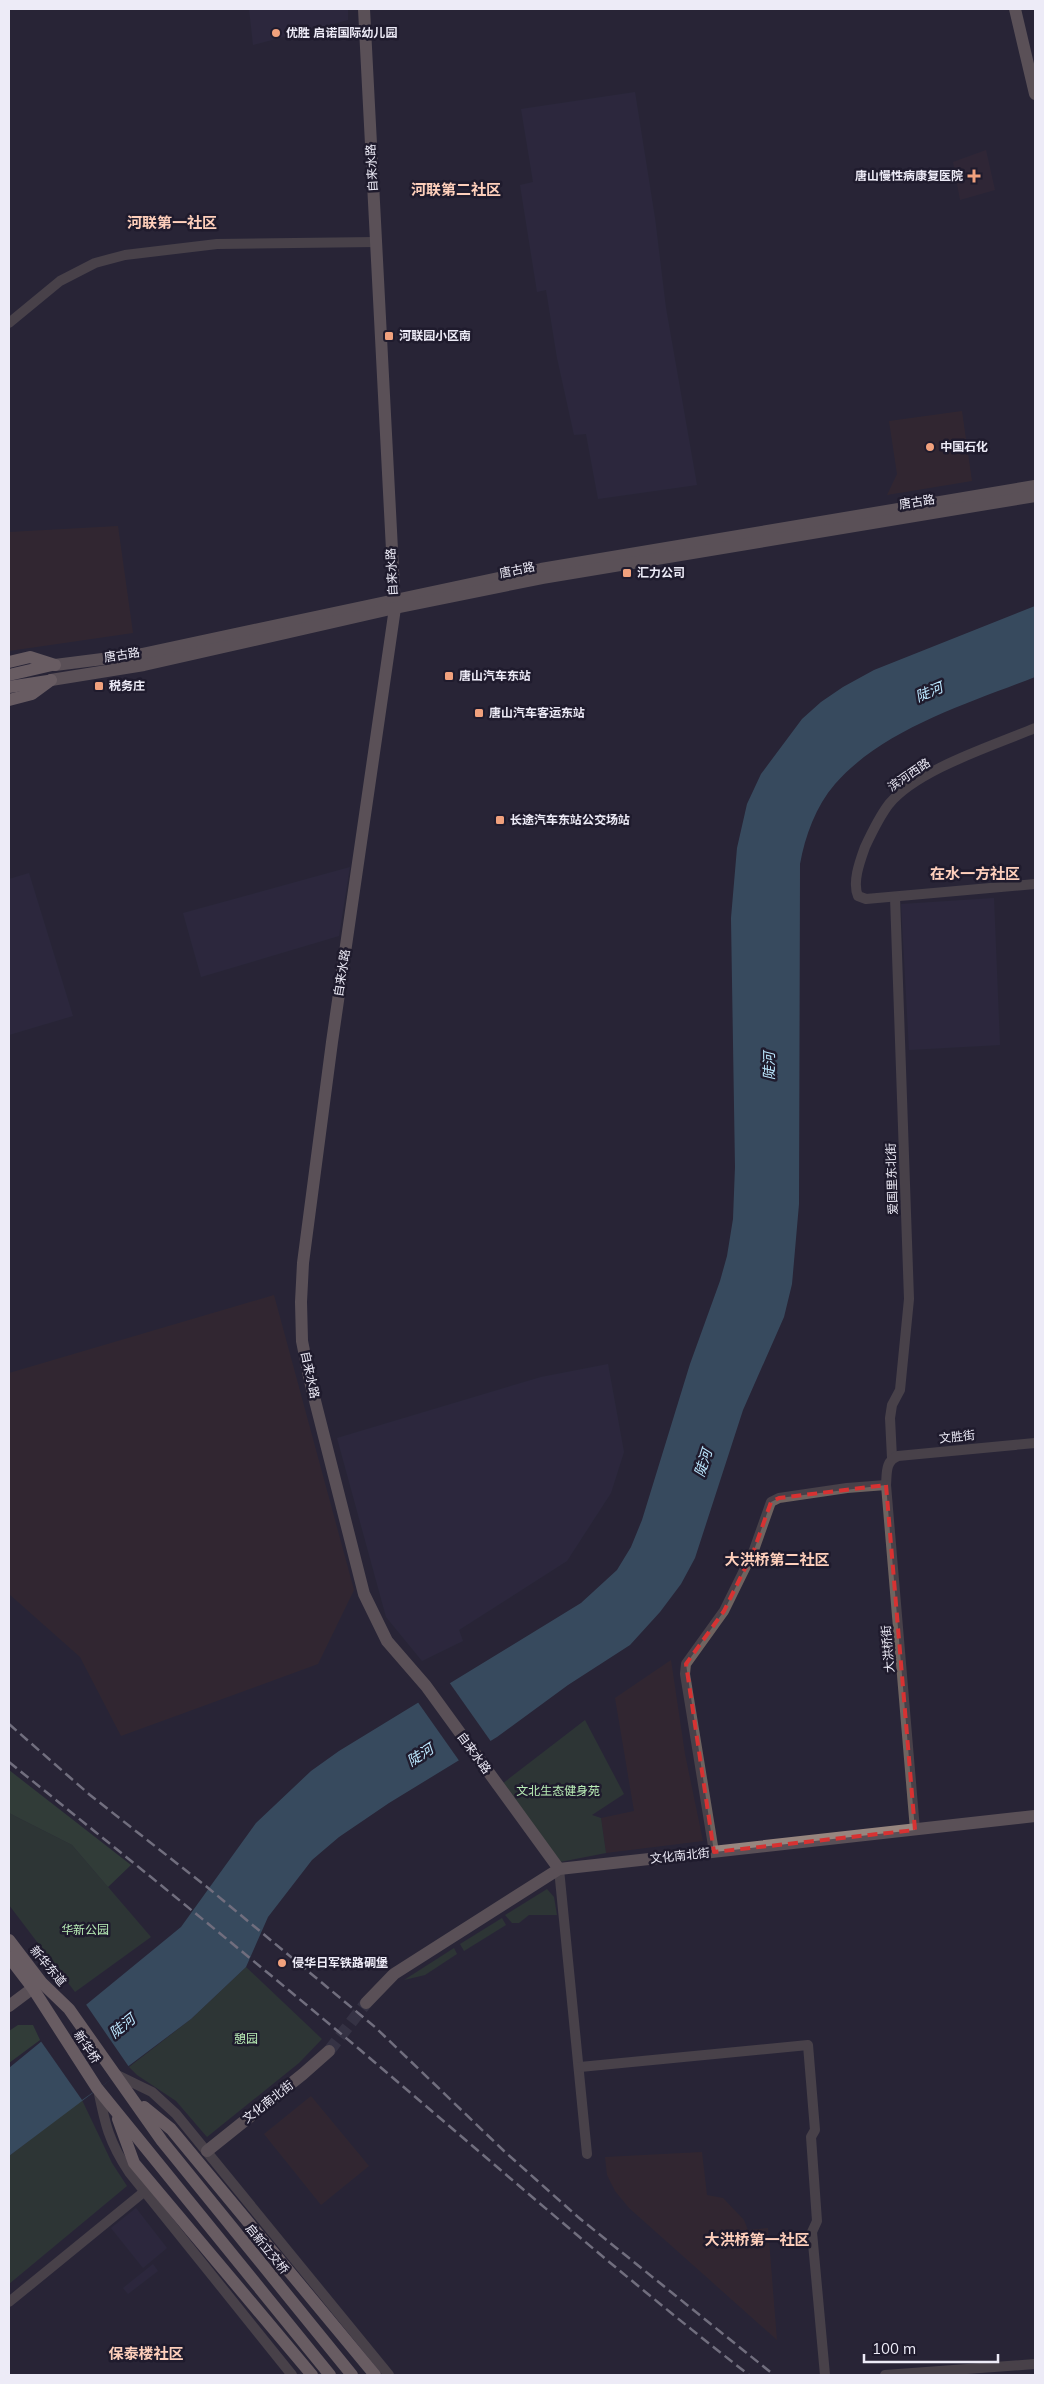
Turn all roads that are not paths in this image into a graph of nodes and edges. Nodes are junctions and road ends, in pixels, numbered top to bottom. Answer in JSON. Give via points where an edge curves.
{"nodes":[{"id":1,"x":364,"y":9,"type":"edge"},
{"id":2,"x":1015,"y":9,"type":"edge"},
{"id":3,"x":1035,"y":94,"type":"edge"},
{"id":4,"x":376,"y":242,"type":"junction"},
{"id":5,"x":9,"y":323,"type":"edge"},
{"id":6,"x":1035,"y":486,"type":"edge"},
{"id":7,"x":1035,"y":496,"type":"edge"},
{"id":8,"x":394,"y":604,"type":"junction"},
{"id":9,"x":9,"y":662,"type":"edge"},
{"id":10,"x":55,"y":665,"type":"junction"},
{"id":11,"x":9,"y":675,"type":"edge"},
{"id":12,"x":51,"y":680,"type":"junction"},
{"id":13,"x":9,"y":687,"type":"edge"},
{"id":14,"x":9,"y":691,"type":"edge"},
{"id":15,"x":9,"y":700,"type":"edge"},
{"id":16,"x":1035,"y":728,"type":"edge"},
{"id":17,"x":1035,"y":884,"type":"edge"},
{"id":18,"x":895,"y":897,"type":"junction"},
{"id":19,"x":1035,"y":1445,"type":"edge"},
{"id":20,"x":889,"y":1462,"type":"junction"},
{"id":21,"x":886,"y":1485,"type":"junction"},
{"id":22,"x":1035,"y":1816,"type":"edge"},
{"id":23,"x":915,"y":1830,"type":"junction"},
{"id":24,"x":714,"y":1852,"type":"junction"},
{"id":25,"x":559,"y":1869,"type":"junction"},
{"id":26,"x":9,"y":1940,"type":"edge"},
{"id":27,"x":9,"y":1957,"type":"edge"},
{"id":28,"x":36,"y":1984,"type":"junction"},
{"id":29,"x":366,"y":2003,"type":"tunnel mouth"},
{"id":30,"x":9,"y":2006,"type":"edge"},
{"id":31,"x":69,"y":2010,"type":"joint"},
{"id":32,"x":53,"y":2022,"type":"joint"},
{"id":33,"x":328,"y":2051,"type":"tunnel mouth"},
{"id":34,"x":580,"y":2067,"type":"junction"},
{"id":35,"x":115,"y":2074,"type":"junction"},
{"id":36,"x":97,"y":2088,"type":"junction"},
{"id":37,"x":130,"y":2095,"type":"junction"},
{"id":38,"x":115,"y":2110,"type":"junction"},
{"id":39,"x":207,"y":2151,"type":"junction"},
{"id":40,"x":587,"y":2154,"type":"dead end"},
{"id":41,"x":145,"y":2191,"type":"junction"},
{"id":42,"x":9,"y":2302,"type":"edge"},
{"id":43,"x":1035,"y":2364,"type":"edge"},
{"id":44,"x":292,"y":2375,"type":"edge"},
{"id":45,"x":312,"y":2375,"type":"edge"},
{"id":46,"x":330,"y":2375,"type":"edge"},
{"id":47,"x":352,"y":2375,"type":"edge"},
{"id":48,"x":375,"y":2375,"type":"edge"},
{"id":49,"x":389,"y":2375,"type":"edge"},
{"id":50,"x":825,"y":2375,"type":"edge"},
{"id":51,"x":885,"y":2375,"type":"edge"}],
"edges":[{"from":1,"to":4,"type":"street","name":"自来水路"},
{"from":2,"to":3,"type":"street"},
{"from":4,"to":5,"type":"street","via":[[217,244],[125,255],[94,263],[60,281]]},
{"from":4,"to":8,"type":"street","name":"自来水路"},
{"from":6,"to":8,"type":"street","name":"唐古路","via":[[541,569]]},
{"from":7,"to":8,"type":"street","name":"唐古路"},
{"from":8,"to":10,"type":"street","name":"唐古路","via":[[142,654]]},
{"from":8,"to":12,"type":"street","name":"唐古路","via":[[144,665]]},
{"from":8,"to":25,"type":"street","name":"自来水路","via":[[303,1263],[302,1341],[364,1594],[387,1641],[426,1686]]},
{"from":9,"to":10,"type":"main road","via":[[30,657]]},
{"from":10,"to":11,"type":"main road","name":"唐古路"},
{"from":12,"to":13,"type":"main road"},
{"from":12,"to":14,"type":"main road","name":"唐古路"},
{"from":12,"to":15,"type":"main road","via":[[32,694]]},
{"from":16,"to":18,"type":"street","name":"滨河西路","via":[[935,770],[890,803],[874,826],[862,854],[855,888],[858,896],[866,899]]},
{"from":17,"to":18,"type":"street"},
{"from":18,"to":20,"type":"street","name":"爱国里东北街","via":[[909,1299],[900,1390],[890,1418]]},
{"from":19,"to":20,"type":"street","name":"文胜街","via":[[959,1449]]},
{"from":20,"to":21,"type":"street","name":"大洪桥街"},
{"from":21,"to":23,"type":"street","name":"大洪桥街"},
{"from":21,"to":24,"type":"street","via":[[779,1498],[771,1502],[754,1550],[724,1611],[686,1664]]},
{"from":22,"to":23,"type":"street","name":"文化南北街"},
{"from":23,"to":24,"type":"street","name":"文化南北街"},
{"from":24,"to":25,"type":"street","name":"文化南北街"},
{"from":25,"to":29,"type":"street","name":"文化南北街","via":[[394,1974]]},
{"from":25,"to":34,"type":"street"},
{"from":26,"to":28,"type":"main road","name":"新华东道"},
{"from":27,"to":28,"type":"main road","name":"新华东道"},
{"from":28,"to":30,"type":"street"},
{"from":28,"to":31,"type":"main road","name":"新华东道"},
{"from":28,"to":32,"type":"main road","name":"新华东道"},
{"from":31,"to":35,"type":"main road","name":"新华桥"},
{"from":32,"to":36,"type":"main road","name":"新华桥"},
{"from":33,"to":39,"type":"street","name":"文化南北街"},
{"from":34,"to":40,"type":"street"},
{"from":34,"to":50,"type":"street","via":[[808,2045],[815,2130],[811,2137],[816,2221],[812,2232]]},
{"from":35,"to":37,"type":"main road"},
{"from":35,"to":39,"type":"street","via":[[152,2092],[176,2114]]},
{"from":36,"to":38,"type":"main road"},
{"from":36,"to":41,"type":"street","via":[[105,2127],[117,2154]]},
{"from":37,"to":47,"type":"main road","name":"启新立交桥","via":[[162,2140]]},
{"from":37,"to":48,"type":"main road","name":"启新立交桥","via":[[171,2129]]},
{"from":38,"to":45,"type":"main road","via":[[134,2163]]},
{"from":38,"to":46,"type":"main road"},
{"from":39,"to":49,"type":"street"},
{"from":41,"to":42,"type":"street"},
{"from":41,"to":44,"type":"street"},
{"from":43,"to":51,"type":"street"}]}
